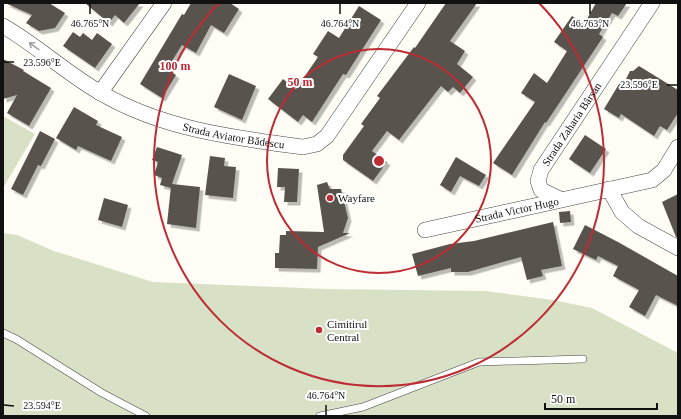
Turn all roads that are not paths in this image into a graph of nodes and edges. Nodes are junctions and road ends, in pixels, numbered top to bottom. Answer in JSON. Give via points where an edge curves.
{"nodes":[{"id":1,"x":164,"y":3,"type":"edge"},
{"id":2,"x":418,"y":3,"type":"edge"},
{"id":3,"x":652,"y":3,"type":"edge"},
{"id":4,"x":3,"y":26,"type":"edge"},
{"id":5,"x":100,"y":93,"type":"junction"},
{"id":6,"x":678,"y":147,"type":"edge"},
{"id":7,"x":609,"y":189,"type":"junction"},
{"id":8,"x":560,"y":199,"type":"junction"},
{"id":9,"x":425,"y":230,"type":"dead end"},
{"id":10,"x":678,"y":248,"type":"edge"},
{"id":11,"x":3,"y":333,"type":"edge"},
{"id":12,"x":583,"y":359,"type":"dead end"},
{"id":13,"x":146,"y":416,"type":"edge"},
{"id":14,"x":320,"y":416,"type":"edge"}],
"edges":[{"from":1,"to":5,"type":"street"},
{"from":2,"to":5,"type":"street","name":"Strada Aviator Bădescu","via":[[327,136],[317,144],[303,147],[275,144],[188,128],[147,115]]},
{"from":3,"to":8,"type":"street","name":"Strada Zaharia Bârsan","via":[[541,170],[538,181],[541,190]]},
{"from":5,"to":4,"type":"street","name":"Strada Aviator Bădescu","one_way":true},
{"from":6,"to":7,"type":"street","name":"Strada Victor Hugo","via":[[664,170],[652,180]]},
{"from":7,"to":8,"type":"street","name":"Strada Victor Hugo"},
{"from":7,"to":10,"type":"street","via":[[622,212],[638,226]]},
{"from":8,"to":9,"type":"street","name":"Strada Victor Hugo"},
{"from":11,"to":13,"type":"lane","via":[[102,393]]},
{"from":12,"to":14,"type":"lane","via":[[479,362],[363,407]]}]}
